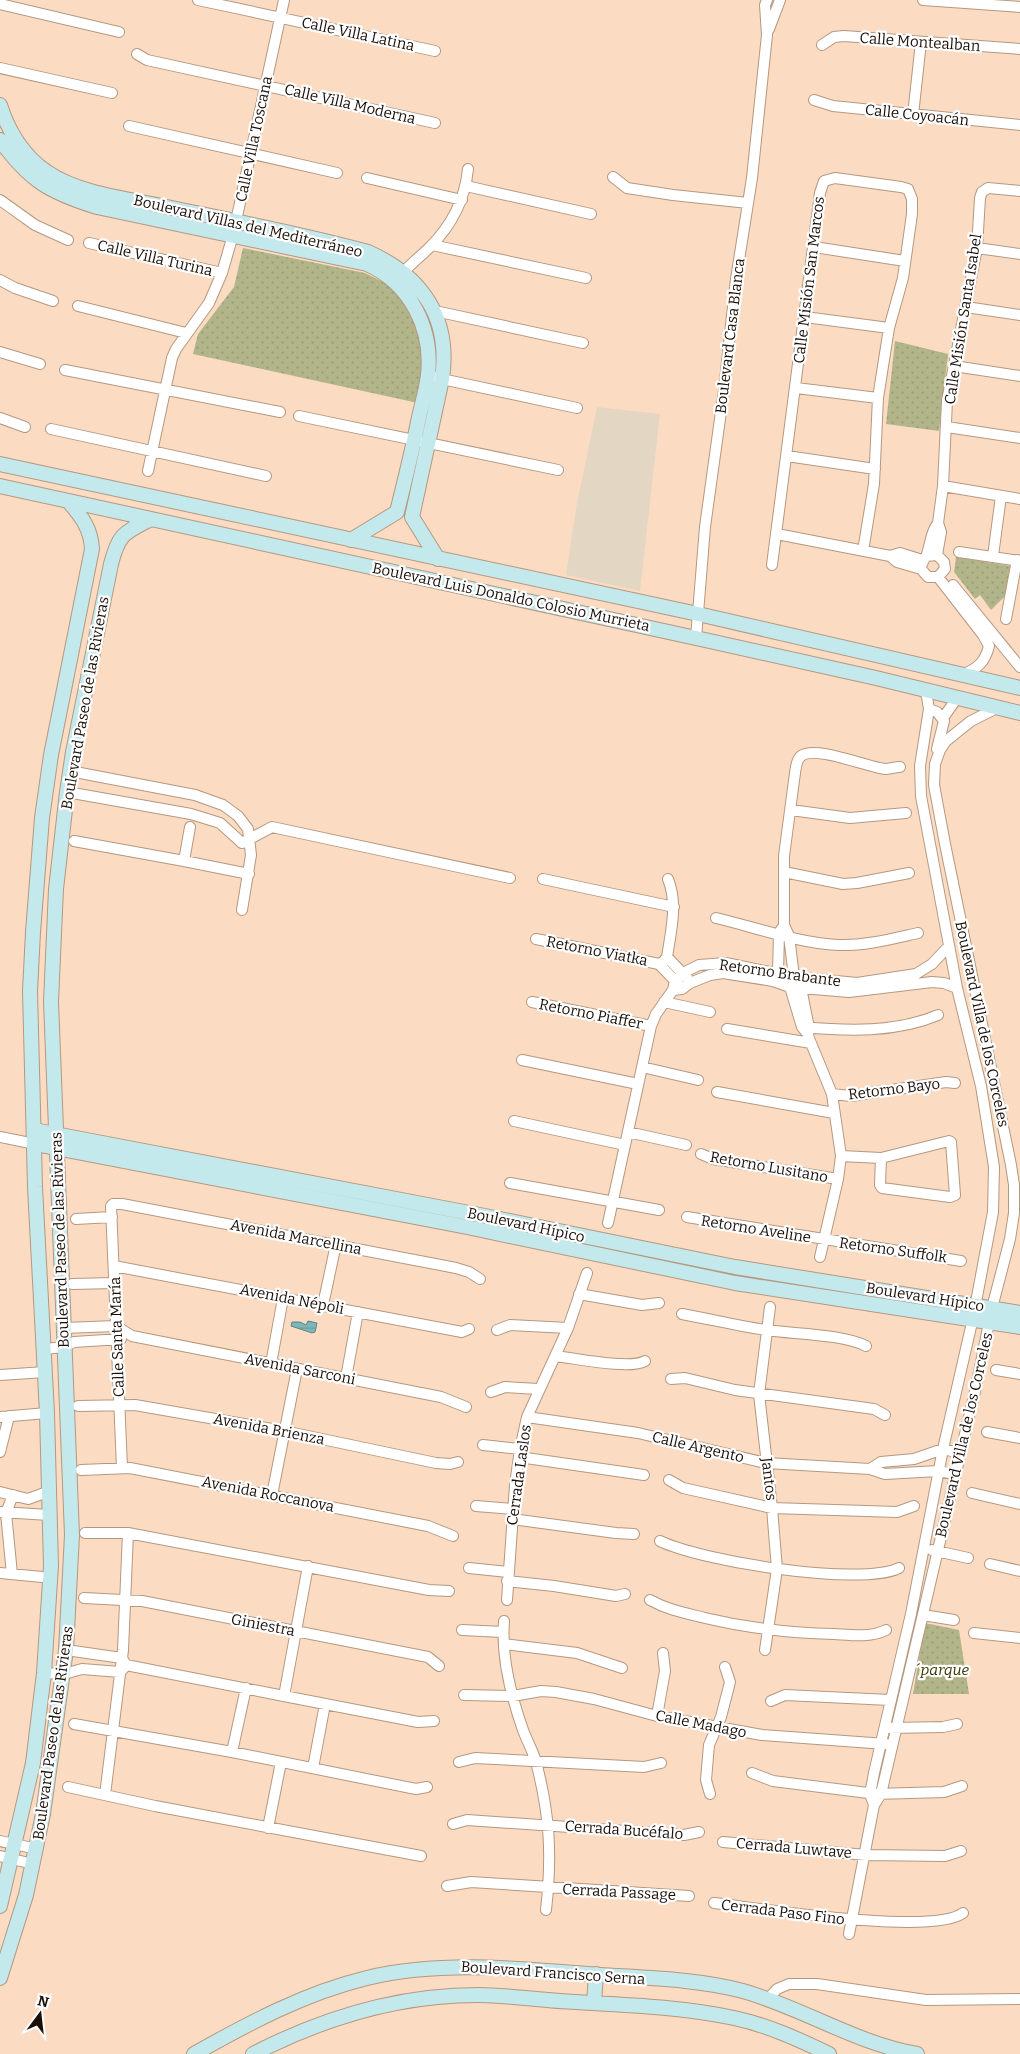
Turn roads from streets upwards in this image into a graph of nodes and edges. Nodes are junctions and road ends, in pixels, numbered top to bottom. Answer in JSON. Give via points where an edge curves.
{"nodes":[{"id":1,"x":198,"y":0,"type":"edge"},
{"id":2,"x":284,"y":0,"type":"edge"},
{"id":3,"x":767,"y":0,"type":"edge"},
{"id":4,"x":780,"y":0,"type":"edge"},
{"id":5,"x":923,"y":0,"type":"edge"},
{"id":6,"x":0,"y":4,"type":"edge"},
{"id":7,"x":1020,"y":7,"type":"edge"},
{"id":8,"x":281,"y":17,"type":"junction"},
{"id":9,"x":119,"y":32,"type":"dead end"},
{"id":10,"x":767,"y":35,"type":"junction"},
{"id":11,"x":921,"y":42,"type":"junction"},
{"id":12,"x":822,"y":45,"type":"dead end"},
{"id":13,"x":1020,"y":49,"type":"edge"},
{"id":14,"x":435,"y":51,"type":"dead end"},
{"id":15,"x":137,"y":54,"type":"dead end"},
{"id":16,"x":0,"y":68,"type":"edge"},
{"id":17,"x":266,"y":85,"type":"junction"},
{"id":18,"x":112,"y":93,"type":"dead end"},
{"id":19,"x":814,"y":100,"type":"dead end"},
{"id":20,"x":0,"y":105,"type":"edge"},
{"id":21,"x":912,"y":115,"type":"junction"},
{"id":22,"x":435,"y":123,"type":"dead end"},
{"id":23,"x":1020,"y":125,"type":"edge"},
{"id":24,"x":129,"y":126,"type":"dead end"},
{"id":25,"x":4,"y":137,"type":"edge"},
{"id":26,"x":251,"y":154,"type":"junction"},
{"id":27,"x":468,"y":169,"type":"dead end"},
{"id":28,"x":337,"y":173,"type":"dead end"},
{"id":29,"x":612,"y":177,"type":"dead end"},
{"id":30,"x":367,"y":178,"type":"dead end"},
{"id":31,"x":466,"y":186,"type":"junction"},
{"id":32,"x":1020,"y":190,"type":"edge"},
{"id":33,"x":0,"y":200,"type":"edge"},
{"id":34,"x":462,"y":200,"type":"junction"},
{"id":35,"x":748,"y":203,"type":"junction"},
{"id":36,"x":591,"y":214,"type":"dead end"},
{"id":37,"x":235,"y":228,"type":"junction"},
{"id":38,"x":68,"y":240,"type":"dead end"},
{"id":39,"x":89,"y":243,"type":"dead end"},
{"id":40,"x":432,"y":245,"type":"junction"},
{"id":41,"x":814,"y":247,"type":"junction"},
{"id":42,"x":977,"y":248,"type":"junction"},
{"id":43,"x":1020,"y":254,"type":"edge"},
{"id":44,"x":905,"y":261,"type":"junction"},
{"id":45,"x":222,"y":273,"type":"junction"},
{"id":46,"x":399,"y":277,"type":"junction"},
{"id":47,"x":586,"y":278,"type":"dead end"},
{"id":48,"x":0,"y":280,"type":"edge"},
{"id":49,"x":53,"y":300,"type":"dead end"},
{"id":50,"x":78,"y":306,"type":"dead end"},
{"id":51,"x":966,"y":308,"type":"junction"},
{"id":52,"x":435,"y":311,"type":"junction"},
{"id":53,"x":1020,"y":314,"type":"edge"},
{"id":54,"x":805,"y":317,"type":"junction"},
{"id":55,"x":889,"y":328,"type":"junction"},
{"id":56,"x":186,"y":333,"type":"junction"},
{"id":57,"x":583,"y":343,"type":"dead end"},
{"id":58,"x":0,"y":352,"type":"edge"},
{"id":59,"x":40,"y":364,"type":"dead end"},
{"id":60,"x":954,"y":366,"type":"junction"},
{"id":61,"x":65,"y":370,"type":"dead end"},
{"id":62,"x":1020,"y":376,"type":"edge"},
{"id":63,"x":435,"y":377,"type":"junction"},
{"id":64,"x":165,"y":388,"type":"junction"},
{"id":65,"x":796,"y":388,"type":"junction"},
{"id":66,"x":878,"y":398,"type":"junction"},
{"id":67,"x":577,"y":408,"type":"dead end"},
{"id":68,"x":280,"y":412,"type":"dead end"},
{"id":69,"x":299,"y":416,"type":"dead end"},
{"id":70,"x":0,"y":418,"type":"edge"},
{"id":71,"x":25,"y":426,"type":"dead end"},
{"id":72,"x":947,"y":427,"type":"junction"},
{"id":73,"x":51,"y":429,"type":"dead end"},
{"id":74,"x":1020,"y":438,"type":"edge"},
{"id":75,"x":420,"y":441,"type":"junction"},
{"id":76,"x":152,"y":451,"type":"junction"},
{"id":77,"x":787,"y":456,"type":"junction"},
{"id":78,"x":0,"y":464,"type":"edge"},
{"id":79,"x":875,"y":469,"type":"junction"},
{"id":80,"x":558,"y":470,"type":"dead end"},
{"id":81,"x":148,"y":471,"type":"dead end"},
{"id":82,"x":266,"y":476,"type":"dead end"},
{"id":83,"x":412,"y":482,"type":"junction"},
{"id":84,"x":0,"y":486,"type":"edge"},
{"id":85,"x":943,"y":486,"type":"junction"},
{"id":86,"x":1000,"y":496,"type":"junction"},
{"id":87,"x":1020,"y":500,"type":"edge"},
{"id":88,"x":69,"y":502,"type":"junction"},
{"id":89,"x":398,"y":512,"type":"junction"},
{"id":90,"x":246,"y":517,"type":"junction"},
{"id":91,"x":412,"y":517,"type":"junction"},
{"id":92,"x":151,"y":519,"type":"junction"},
{"id":93,"x":777,"y":534,"type":"junction"},
{"id":94,"x":241,"y":538,"type":"junction"},
{"id":95,"x":351,"y":540,"type":"junction"},
{"id":96,"x":863,"y":551,"type":"junction"},
{"id":97,"x":959,"y":552,"type":"dead end"},
{"id":98,"x":993,"y":556,"type":"junction"},
{"id":99,"x":438,"y":559,"type":"junction"},
{"id":100,"x":927,"y":560,"type":"junction"},
{"id":101,"x":1018,"y":560,"type":"edge"},
{"id":102,"x":772,"y":565,"type":"dead end"},
{"id":103,"x":941,"y":575,"type":"junction"},
{"id":104,"x":698,"y":614,"type":"junction"},
{"id":105,"x":1006,"y":619,"type":"dead end"},
{"id":106,"x":696,"y":638,"type":"junction"},
{"id":107,"x":1020,"y":667,"type":"edge"},
{"id":108,"x":964,"y":674,"type":"junction"},
{"id":109,"x":1020,"y":688,"type":"edge"},
{"id":110,"x":926,"y":691,"type":"junction"},
{"id":111,"x":956,"y":698,"type":"junction"},
{"id":112,"x":996,"y":708,"type":"junction"},
{"id":113,"x":929,"y":709,"type":"junction"},
{"id":114,"x":1020,"y":713,"type":"edge"},
{"id":115,"x":943,"y":718,"type":"junction"},
{"id":116,"x":938,"y":752,"type":"junction"},
{"id":117,"x":900,"y":767,"type":"dead end"},
{"id":118,"x":70,"y":771,"type":"junction"},
{"id":119,"x":919,"y":775,"type":"junction"},
{"id":120,"x":934,"y":775,"type":"junction"},
{"id":121,"x":67,"y":792,"type":"junction"},
{"id":122,"x":791,"y":810,"type":"junction"},
{"id":123,"x":906,"y":813,"type":"dead end"},
{"id":124,"x":190,"y":827,"type":"dead end"},
{"id":125,"x":250,"y":840,"type":"junction"},
{"id":126,"x":74,"y":841,"type":"dead end"},
{"id":127,"x":184,"y":861,"type":"junction"},
{"id":128,"x":784,"y":872,"type":"junction"},
{"id":129,"x":909,"y":873,"type":"dead end"},
{"id":130,"x":249,"y":874,"type":"junction"},
{"id":131,"x":510,"y":878,"type":"dead end"},
{"id":132,"x":543,"y":879,"type":"dead end"},
{"id":133,"x":668,"y":879,"type":"dead end"},
{"id":134,"x":674,"y":906,"type":"junction"},
{"id":135,"x":242,"y":910,"type":"dead end"},
{"id":136,"x":716,"y":918,"type":"dead end"},
{"id":137,"x":963,"y":930,"type":"junction"},
{"id":138,"x":784,"y":932,"type":"junction"},
{"id":139,"x":947,"y":932,"type":"junction"},
{"id":140,"x":918,"y":934,"type":"dead end"},
{"id":141,"x":536,"y":939,"type":"dead end"},
{"id":142,"x":949,"y":946,"type":"junction"},
{"id":143,"x":663,"y":960,"type":"junction"},
{"id":144,"x":778,"y":974,"type":"junction"},
{"id":145,"x":794,"y":977,"type":"junction"},
{"id":146,"x":681,"y":983,"type":"junction"},
{"id":147,"x":790,"y":987,"type":"junction"},
{"id":148,"x":801,"y":988,"type":"junction"},
{"id":149,"x":957,"y":988,"type":"junction"},
{"id":150,"x":532,"y":1002,"type":"dead end"},
{"id":151,"x":664,"y":1002,"type":"junction"},
{"id":152,"x":710,"y":1012,"type":"dead end"},
{"id":153,"x":938,"y":1015,"type":"dead end"},
{"id":154,"x":650,"y":1026,"type":"junction"},
{"id":155,"x":727,"y":1029,"type":"dead end"},
{"id":156,"x":807,"y":1034,"type":"junction"},
{"id":157,"x":522,"y":1060,"type":"dead end"},
{"id":158,"x":642,"y":1067,"type":"junction"},
{"id":159,"x":698,"y":1080,"type":"dead end"},
{"id":160,"x":994,"y":1083,"type":"junction"},
{"id":161,"x":638,"y":1084,"type":"junction"},
{"id":162,"x":956,"y":1084,"type":"dead end"},
{"id":163,"x":981,"y":1086,"type":"junction"},
{"id":164,"x":717,"y":1092,"type":"dead end"},
{"id":165,"x":832,"y":1094,"type":"junction"},
{"id":166,"x":834,"y":1113,"type":"junction"},
{"id":167,"x":514,"y":1121,"type":"dead end"},
{"id":168,"x":34,"y":1130,"type":"junction"},
{"id":169,"x":628,"y":1132,"type":"junction"},
{"id":170,"x":0,"y":1137,"type":"edge"},
{"id":171,"x":55,"y":1141,"type":"junction"},
{"id":172,"x":35,"y":1144,"type":"junction"},
{"id":173,"x":625,"y":1145,"type":"junction"},
{"id":174,"x":686,"y":1145,"type":"dead end"},
{"id":175,"x":701,"y":1154,"type":"dead end"},
{"id":176,"x":841,"y":1156,"type":"junction"},
{"id":177,"x":881,"y":1158,"type":"junction"},
{"id":178,"x":838,"y":1179,"type":"junction"},
{"id":179,"x":510,"y":1183,"type":"dead end"},
{"id":180,"x":613,"y":1202,"type":"junction"},
{"id":181,"x":659,"y":1210,"type":"dead end"},
{"id":182,"x":111,"y":1212,"type":"junction"},
{"id":183,"x":687,"y":1217,"type":"dead end"},
{"id":184,"x":76,"y":1220,"type":"dead end"},
{"id":185,"x":608,"y":1223,"type":"dead end"},
{"id":186,"x":824,"y":1240,"type":"junction"},
{"id":187,"x":336,"y":1244,"type":"junction"},
{"id":188,"x":820,"y":1257,"type":"dead end"},
{"id":189,"x":961,"y":1261,"type":"dead end"},
{"id":190,"x":114,"y":1266,"type":"junction"},
{"id":191,"x":587,"y":1273,"type":"dead end"},
{"id":192,"x":480,"y":1279,"type":"dead end"},
{"id":193,"x":114,"y":1283,"type":"junction"},
{"id":194,"x":72,"y":1284,"type":"dead end"},
{"id":195,"x":579,"y":1294,"type":"junction"},
{"id":196,"x":283,"y":1298,"type":"junction"},
{"id":197,"x":659,"y":1302,"type":"dead end"},
{"id":198,"x":323,"y":1305,"type":"junction"},
{"id":199,"x":770,"y":1307,"type":"dead end"},
{"id":200,"x":358,"y":1312,"type":"junction"},
{"id":201,"x":975,"y":1312,"type":"junction"},
{"id":202,"x":1020,"y":1313,"type":"edge"},
{"id":203,"x":682,"y":1314,"type":"dead end"},
{"id":204,"x":991,"y":1314,"type":"junction"},
{"id":205,"x":116,"y":1326,"type":"junction"},
{"id":206,"x":1020,"y":1327,"type":"edge"},
{"id":207,"x":64,"y":1328,"type":"junction"},
{"id":208,"x":568,"y":1328,"type":"junction"},
{"id":209,"x":469,"y":1329,"type":"dead end"},
{"id":210,"x":497,"y":1330,"type":"dead end"},
{"id":211,"x":767,"y":1330,"type":"junction"},
{"id":212,"x":132,"y":1336,"type":"junction"},
{"id":213,"x":117,"y":1340,"type":"junction"},
{"id":214,"x":866,"y":1346,"type":"dead end"},
{"id":215,"x":64,"y":1347,"type":"junction"},
{"id":216,"x":44,"y":1348,"type":"junction"},
{"id":217,"x":555,"y":1356,"type":"junction"},
{"id":218,"x":645,"y":1361,"type":"dead end"},
{"id":219,"x":271,"y":1364,"type":"junction"},
{"id":220,"x":297,"y":1369,"type":"junction"},
{"id":221,"x":996,"y":1370,"type":"dead end"},
{"id":222,"x":46,"y":1372,"type":"junction"},
{"id":223,"x":1020,"y":1374,"type":"edge"},
{"id":224,"x":0,"y":1375,"type":"edge"},
{"id":225,"x":346,"y":1378,"type":"junction"},
{"id":226,"x":671,"y":1379,"type":"dead end"},
{"id":227,"x":538,"y":1389,"type":"junction"},
{"id":228,"x":492,"y":1392,"type":"dead end"},
{"id":229,"x":759,"y":1394,"type":"junction"},
{"id":230,"x":120,"y":1404,"type":"junction"},
{"id":231,"x":78,"y":1406,"type":"dead end"},
{"id":232,"x":466,"y":1406,"type":"dead end"},
{"id":233,"x":47,"y":1413,"type":"junction"},
{"id":234,"x":885,"y":1416,"type":"dead end"},
{"id":235,"x":5,"y":1417,"type":"edge"},
{"id":236,"x":527,"y":1417,"type":"junction"},
{"id":237,"x":284,"y":1432,"type":"junction"},
{"id":238,"x":987,"y":1432,"type":"dead end"},
{"id":239,"x":1020,"y":1438,"type":"edge"},
{"id":240,"x":483,"y":1445,"type":"dead end"},
{"id":241,"x":943,"y":1449,"type":"junction"},
{"id":242,"x":0,"y":1452,"type":"edge"},
{"id":243,"x":519,"y":1453,"type":"junction"},
{"id":244,"x":961,"y":1453,"type":"junction"},
{"id":245,"x":458,"y":1462,"type":"dead end"},
{"id":246,"x":766,"y":1463,"type":"junction"},
{"id":247,"x":122,"y":1468,"type":"junction"},
{"id":248,"x":870,"y":1469,"type":"junction"},
{"id":249,"x":81,"y":1470,"type":"dead end"},
{"id":250,"x":938,"y":1471,"type":"junction"},
{"id":251,"x":955,"y":1474,"type":"junction"},
{"id":252,"x":644,"y":1475,"type":"dead end"},
{"id":253,"x":669,"y":1480,"type":"dead end"},
{"id":254,"x":50,"y":1491,"type":"junction"},
{"id":255,"x":0,"y":1492,"type":"edge"},
{"id":256,"x":972,"y":1493,"type":"dead end"},
{"id":257,"x":13,"y":1495,"type":"junction"},
{"id":258,"x":272,"y":1495,"type":"junction"},
{"id":259,"x":28,"y":1499,"type":"junction"},
{"id":260,"x":1020,"y":1504,"type":"edge"},
{"id":261,"x":476,"y":1506,"type":"dead end"},
{"id":262,"x":914,"y":1506,"type":"dead end"},
{"id":263,"x":772,"y":1508,"type":"junction"},
{"id":264,"x":3,"y":1512,"type":"edge"},
{"id":265,"x":26,"y":1514,"type":"junction"},
{"id":266,"x":513,"y":1514,"type":"junction"},
{"id":267,"x":50,"y":1516,"type":"junction"},
{"id":268,"x":930,"y":1518,"type":"junction"},
{"id":269,"x":944,"y":1522,"type":"junction"},
{"id":270,"x":128,"y":1533,"type":"junction"},
{"id":271,"x":85,"y":1534,"type":"dead end"},
{"id":272,"x":634,"y":1534,"type":"dead end"},
{"id":273,"x":453,"y":1536,"type":"dead end"},
{"id":274,"x":660,"y":1541,"type":"dead end"},
{"id":275,"x":924,"y":1548,"type":"junction"},
{"id":276,"x":938,"y":1552,"type":"junction"},
{"id":277,"x":968,"y":1558,"type":"dead end"},
{"id":278,"x":990,"y":1564,"type":"dead end"},
{"id":279,"x":71,"y":1566,"type":"junction"},
{"id":280,"x":308,"y":1566,"type":"junction"},
{"id":281,"x":469,"y":1568,"type":"dead end"},
{"id":282,"x":899,"y":1568,"type":"dead end"},
{"id":283,"x":777,"y":1569,"type":"junction"},
{"id":284,"x":1020,"y":1571,"type":"edge"},
{"id":285,"x":46,"y":1572,"type":"junction"},
{"id":286,"x":0,"y":1573,"type":"edge"},
{"id":287,"x":12,"y":1574,"type":"junction"},
{"id":288,"x":508,"y":1576,"type":"junction"},
{"id":289,"x":449,"y":1591,"type":"dead end"},
{"id":290,"x":625,"y":1594,"type":"dead end"},
{"id":291,"x":84,"y":1598,"type":"dead end"},
{"id":292,"x":126,"y":1599,"type":"junction"},
{"id":293,"x":507,"y":1600,"type":"dead end"},
{"id":294,"x":650,"y":1600,"type":"dead end"},
{"id":295,"x":923,"y":1615,"type":"junction"},
{"id":296,"x":954,"y":1620,"type":"dead end"},
{"id":297,"x":504,"y":1621,"type":"dead end"},
{"id":298,"x":462,"y":1630,"type":"dead end"},
{"id":299,"x":770,"y":1630,"type":"junction"},
{"id":300,"x":886,"y":1630,"type":"dead end"},
{"id":301,"x":296,"y":1631,"type":"junction"},
{"id":302,"x":503,"y":1632,"type":"junction"},
{"id":303,"x":974,"y":1633,"type":"dead end"},
{"id":304,"x":1020,"y":1638,"type":"edge"},
{"id":305,"x":504,"y":1644,"type":"junction"},
{"id":306,"x":66,"y":1650,"type":"junction"},
{"id":307,"x":765,"y":1650,"type":"dead end"},
{"id":308,"x":663,"y":1653,"type":"dead end"},
{"id":309,"x":900,"y":1663,"type":"junction"},
{"id":310,"x":123,"y":1665,"type":"junction"},
{"id":311,"x":439,"y":1666,"type":"dead end"},
{"id":312,"x":912,"y":1666,"type":"junction"},
{"id":313,"x":725,"y":1667,"type":"dead end"},
{"id":314,"x":622,"y":1668,"type":"dead end"},
{"id":315,"x":44,"y":1673,"type":"junction"},
{"id":316,"x":64,"y":1674,"type":"junction"},
{"id":317,"x":246,"y":1688,"type":"junction"},
{"id":318,"x":464,"y":1695,"type":"dead end"},
{"id":319,"x":284,"y":1696,"type":"junction"},
{"id":320,"x":513,"y":1696,"type":"junction"},
{"id":321,"x":890,"y":1700,"type":"junction"},
{"id":322,"x":771,"y":1701,"type":"dead end"},
{"id":323,"x":325,"y":1704,"type":"junction"},
{"id":324,"x":657,"y":1716,"type":"junction"},
{"id":325,"x":434,"y":1721,"type":"dead end"},
{"id":326,"x":74,"y":1724,"type":"dead end"},
{"id":327,"x":957,"y":1724,"type":"dead end"},
{"id":328,"x":716,"y":1728,"type":"junction"},
{"id":329,"x":884,"y":1728,"type":"junction"},
{"id":330,"x":896,"y":1729,"type":"junction"},
{"id":331,"x":114,"y":1731,"type":"junction"},
{"id":332,"x":880,"y":1744,"type":"junction"},
{"id":333,"x":892,"y":1745,"type":"junction"},
{"id":334,"x":232,"y":1752,"type":"junction"},
{"id":335,"x":535,"y":1760,"type":"junction"},
{"id":336,"x":281,"y":1762,"type":"junction"},
{"id":337,"x":459,"y":1762,"type":"dead end"},
{"id":338,"x":661,"y":1763,"type":"dead end"},
{"id":339,"x":314,"y":1768,"type":"junction"},
{"id":340,"x":752,"y":1773,"type":"dead end"},
{"id":341,"x":962,"y":1786,"type":"dead end"},
{"id":342,"x":68,"y":1787,"type":"dead end"},
{"id":343,"x":427,"y":1787,"type":"dead end"},
{"id":344,"x":710,"y":1794,"type":"dead end"},
{"id":345,"x":876,"y":1794,"type":"junction"},
{"id":346,"x":105,"y":1795,"type":"junction"},
{"id":347,"x":453,"y":1824,"type":"dead end"},
{"id":348,"x":549,"y":1824,"type":"junction"},
{"id":349,"x":268,"y":1828,"type":"junction"},
{"id":350,"x":699,"y":1832,"type":"dead end"},
{"id":351,"x":0,"y":1841,"type":"edge"},
{"id":352,"x":723,"y":1842,"type":"dead end"},
{"id":353,"x":14,"y":1843,"type":"junction"},
{"id":354,"x":37,"y":1849,"type":"junction"},
{"id":355,"x":961,"y":1851,"type":"dead end"},
{"id":356,"x":866,"y":1855,"type":"junction"},
{"id":357,"x":420,"y":1856,"type":"dead end"},
{"id":358,"x":6,"y":1857,"type":"edge"},
{"id":359,"x":33,"y":1864,"type":"junction"},
{"id":360,"x":447,"y":1886,"type":"dead end"},
{"id":361,"x":548,"y":1888,"type":"junction"},
{"id":362,"x":689,"y":1896,"type":"dead end"},
{"id":363,"x":714,"y":1903,"type":"dead end"},
{"id":364,"x":0,"y":1906,"type":"edge"},
{"id":365,"x":546,"y":1910,"type":"dead end"},
{"id":366,"x":962,"y":1913,"type":"dead end"},
{"id":367,"x":852,"y":1920,"type":"junction"},
{"id":368,"x":849,"y":1934,"type":"dead end"},
{"id":369,"x":596,"y":1974,"type":"junction"},
{"id":370,"x":0,"y":1978,"type":"edge"},
{"id":371,"x":768,"y":1999,"type":"junction"},
{"id":372,"x":1020,"y":1999,"type":"edge"},
{"id":373,"x":594,"y":2003,"type":"junction"},
{"id":374,"x":194,"y":2054,"type":"edge"},
{"id":375,"x":253,"y":2054,"type":"edge"},
{"id":376,"x":829,"y":2054,"type":"edge"},
{"id":377,"x":917,"y":2054,"type":"edge"}],
"edges":[{"from":1,"to":8,"type":"street","name":"Calle Villa Latina"},
{"from":2,"to":8,"type":"street","name":"Calle Villa Toscana"},
{"from":3,"to":10,"type":"street","name":"Boulevard Casa Blanca"},
{"from":4,"to":10,"type":"street","name":"Boulevard Casa Blanca"},
{"from":5,"to":7,"type":"street"},
{"from":6,"to":9,"type":"street"},
{"from":8,"to":14,"type":"street","name":"Calle Villa Latina"},
{"from":8,"to":17,"type":"street","name":"Calle Villa Toscana"},
{"from":10,"to":35,"type":"street","name":"Boulevard Casa Blanca"},
{"from":11,"to":12,"type":"street","name":"Calle Montealban","via":[[844,36],[834,37]]},
{"from":11,"to":13,"type":"street","name":"Calle Montealban"},
{"from":11,"to":21,"type":"street"},
{"from":15,"to":17,"type":"street","name":"Calle Villa Moderna","via":[[147,60]]},
{"from":16,"to":18,"type":"street"},
{"from":17,"to":22,"type":"street","name":"Calle Villa Moderna"},
{"from":17,"to":26,"type":"street","name":"Calle Villa Toscana"},
{"from":19,"to":21,"type":"street","name":"Calle Coyoacán","via":[[833,106]]},
{"from":20,"to":25,"type":"street","name":"Boulevard Villas del Mediterráneo"},
{"from":21,"to":23,"type":"street","name":"Calle Coyoacán"},
{"from":24,"to":26,"type":"street"},
{"from":25,"to":37,"type":"street","name":"Boulevard Villas del Mediterráneo","via":[[62,181]]},
{"from":26,"to":28,"type":"street"},
{"from":26,"to":37,"type":"street","name":"Calle Villa Toscana"},
{"from":27,"to":31,"type":"street"},
{"from":29,"to":35,"type":"street","via":[[627,188]]},
{"from":30,"to":34,"type":"street"},
{"from":31,"to":34,"type":"street"},
{"from":31,"to":36,"type":"street"},
{"from":32,"to":42,"type":"street","name":"Calle Misión Santa Isabel","via":[[988,188],[982,192]]},
{"from":33,"to":38,"type":"street","via":[[34,225]]},
{"from":34,"to":40,"type":"street"},
{"from":35,"to":104,"type":"street","name":"Boulevard Casa Blanca","via":[[705,527]]},
{"from":37,"to":45,"type":"street","name":"Calle Villa Toscana"},
{"from":37,"to":46,"type":"street","name":"Boulevard Villas del Mediterráneo","via":[[368,252],[389,263]]},
{"from":39,"to":45,"type":"street","name":"Calle Villa Turina"},
{"from":40,"to":46,"type":"street"},
{"from":40,"to":47,"type":"street"},
{"from":41,"to":44,"type":"street"},
{"from":41,"to":44,"type":"street","name":"Calle Misión San Marcos","via":[[824,181],[835,178],[902,186],[908,189],[912,199]]},
{"from":41,"to":54,"type":"street","name":"Calle Misión San Marcos"},
{"from":42,"to":43,"type":"street"},
{"from":42,"to":51,"type":"street","name":"Calle Misión Santa Isabel"},
{"from":44,"to":55,"type":"street","name":"Calle Misión San Marcos"},
{"from":45,"to":56,"type":"street","name":"Calle Villa Toscana","via":[[208,303]]},
{"from":46,"to":52,"type":"street","name":"Boulevard Villas del Mediterráneo","via":[[414,283]]},
{"from":46,"to":63,"type":"street","name":"Boulevard Villas del Mediterráneo","via":[[420,316]]},
{"from":48,"to":49,"type":"street"},
{"from":50,"to":56,"type":"street"},
{"from":51,"to":53,"type":"street"},
{"from":51,"to":60,"type":"street","name":"Calle Misión Santa Isabel"},
{"from":52,"to":57,"type":"street"},
{"from":52,"to":63,"type":"street","name":"Boulevard Villas del Mediterráneo","via":[[444,344],[444,361]]},
{"from":54,"to":55,"type":"street"},
{"from":54,"to":65,"type":"street","name":"Calle Misión San Marcos"},
{"from":55,"to":66,"type":"street","name":"Calle Misión San Marcos"},
{"from":56,"to":64,"type":"street","name":"Calle Villa Toscana","via":[[172,358]]},
{"from":58,"to":59,"type":"street"},
{"from":60,"to":62,"type":"street"},
{"from":60,"to":72,"type":"street","name":"Calle Misión Santa Isabel"},
{"from":61,"to":64,"type":"street"},
{"from":63,"to":67,"type":"street"},
{"from":63,"to":75,"type":"street","name":"Boulevard Villas del Mediterráneo"},
{"from":64,"to":68,"type":"street"},
{"from":64,"to":76,"type":"street","name":"Calle Villa Toscana"},
{"from":65,"to":66,"type":"street"},
{"from":65,"to":77,"type":"street","name":"Calle Misión San Marcos"},
{"from":66,"to":79,"type":"street","name":"Calle Misión San Marcos"},
{"from":69,"to":75,"type":"street"},
{"from":70,"to":71,"type":"street"},
{"from":72,"to":74,"type":"street"},
{"from":72,"to":85,"type":"street","name":"Calle Misión Santa Isabel"},
{"from":73,"to":76,"type":"street"},
{"from":75,"to":80,"type":"street"},
{"from":75,"to":83,"type":"street","name":"Boulevard Villas del Mediterráneo"},
{"from":76,"to":81,"type":"street","name":"Calle Villa Toscana"},
{"from":76,"to":82,"type":"street"},
{"from":77,"to":79,"type":"street"},
{"from":77,"to":93,"type":"street","name":"Calle Misión San Marcos"},
{"from":78,"to":90,"type":"street","name":"Boulevard Luis Donaldo Colosio Murrieta"},
{"from":79,"to":96,"type":"street","name":"Calle Misión San Marcos"},
{"from":83,"to":89,"type":"street","name":"Boulevard Villas del Mediterráneo"},
{"from":83,"to":91,"type":"street","name":"Boulevard Villas del Mediterráneo"},
{"from":84,"to":88,"type":"street","name":"Boulevard Luis Donaldo Colosio Murrieta"},
{"from":85,"to":86,"type":"street"},
{"from":85,"to":100,"type":"street","name":"Calle Misión Santa Isabel","via":[[938,523],[932,530]]},
{"from":86,"to":87,"type":"street"},
{"from":86,"to":98,"type":"street"},
{"from":88,"to":92,"type":"street","name":"Boulevard Luis Donaldo Colosio Murrieta"},
{"from":88,"to":168,"type":"street","name":"Boulevard Paseo de las Rivieras","via":[[88,528],[92,549],[59,710],[42,818],[30,991]]},
{"from":89,"to":91,"type":"street"},
{"from":89,"to":95,"type":"street"},
{"from":90,"to":94,"type":"street"},
{"from":90,"to":95,"type":"street","name":"Boulevard Luis Donaldo Colosio Murrieta"},
{"from":91,"to":99,"type":"street"},
{"from":92,"to":94,"type":"street","name":"Boulevard Luis Donaldo Colosio Murrieta"},
{"from":92,"to":118,"type":"street","name":"Boulevard Paseo de las Rivieras","via":[[122,534],[116,545]]},
{"from":93,"to":96,"type":"street"},
{"from":93,"to":102,"type":"street","name":"Calle Misión San Marcos"},
{"from":94,"to":106,"type":"street","name":"Boulevard Luis Donaldo Colosio Murrieta"},
{"from":95,"to":99,"type":"street","name":"Boulevard Luis Donaldo Colosio Murrieta"},
{"from":96,"to":100,"type":"street","via":[[890,556],[897,562]]},
{"from":97,"to":98,"type":"street"},
{"from":98,"to":101,"type":"street"},
{"from":99,"to":104,"type":"street","name":"Boulevard Luis Donaldo Colosio Murrieta"},
{"from":100,"to":103,"type":"street","via":[[928,577]]},
{"from":100,"to":103,"type":"street","via":[[944,562]]},
{"from":101,"to":105,"type":"street"},
{"from":103,"to":107,"type":"street"},
{"from":103,"to":108,"type":"street","via":[[988,646],[984,661],[978,668]]},
{"from":104,"to":106,"type":"street","name":"Boulevard Casa Blanca"},
{"from":104,"to":108,"type":"street","name":"Boulevard Luis Donaldo Colosio Murrieta"},
{"from":106,"to":110,"type":"street","name":"Boulevard Luis Donaldo Colosio Murrieta"},
{"from":108,"to":109,"type":"street","name":"Boulevard Luis Donaldo Colosio Murrieta"},
{"from":110,"to":111,"type":"street","name":"Boulevard Luis Donaldo Colosio Murrieta"},
{"from":110,"to":113,"type":"street","name":"Boulevard Villa de los Corceles"},
{"from":111,"to":112,"type":"street","name":"Boulevard Luis Donaldo Colosio Murrieta"},
{"from":111,"to":115,"type":"street"},
{"from":112,"to":114,"type":"street","name":"Boulevard Luis Donaldo Colosio Murrieta"},
{"from":112,"to":116,"type":"street","via":[[958,730]]},
{"from":113,"to":115,"type":"street"},
{"from":113,"to":119,"type":"street","name":"Boulevard Villa de los Corceles"},
{"from":115,"to":116,"type":"street","name":"Boulevard Villa de los Corceles"},
{"from":116,"to":120,"type":"street","name":"Boulevard Villa de los Corceles"},
{"from":117,"to":122,"type":"street","via":[[885,769],[807,753],[797,761]]},
{"from":118,"to":121,"type":"street","name":"Boulevard Paseo de las Rivieras"},
{"from":118,"to":125,"type":"street","via":[[196,795],[223,805],[238,816],[248,829]]},
{"from":119,"to":120,"type":"street"},
{"from":119,"to":139,"type":"street","name":"Boulevard Villa de los Corceles"},
{"from":120,"to":137,"type":"street","name":"Boulevard Villa de los Corceles"},
{"from":121,"to":125,"type":"street","via":[[192,814],[220,823],[242,843]]},
{"from":121,"to":171,"type":"street","name":"Boulevard Paseo de las Rivieras","via":[[56,890],[51,1002]]},
{"from":122,"to":123,"type":"street","via":[[850,818]]},
{"from":122,"to":128,"type":"street"},
{"from":124,"to":127,"type":"street"},
{"from":125,"to":130,"type":"street"},
{"from":125,"to":131,"type":"street","via":[[272,827]]},
{"from":126,"to":127,"type":"street"},
{"from":127,"to":130,"type":"street"},
{"from":128,"to":129,"type":"street","via":[[843,884]]},
{"from":128,"to":138,"type":"street"},
{"from":130,"to":135,"type":"street"},
{"from":132,"to":134,"type":"street"},
{"from":133,"to":134,"type":"street"},
{"from":134,"to":143,"type":"street"},
{"from":136,"to":138,"type":"street"},
{"from":137,"to":139,"type":"street"},
{"from":137,"to":160,"type":"street","name":"Boulevard Villa de los Corceles"},
{"from":138,"to":140,"type":"street","via":[[839,945],[871,944]]},
{"from":138,"to":144,"type":"street"},
{"from":138,"to":145,"type":"street"},
{"from":139,"to":142,"type":"street","name":"Boulevard Villa de los Corceles"},
{"from":141,"to":143,"type":"street","name":"Retorno Viatka"},
{"from":142,"to":145,"type":"street","name":"Retorno Brabante","via":[[932,964],[916,974],[857,983]]},
{"from":142,"to":149,"type":"street","name":"Boulevard Villa de los Corceles"},
{"from":143,"to":146,"type":"street"},
{"from":144,"to":145,"type":"street","name":"Retorno Brabante"},
{"from":144,"to":146,"type":"street","name":"Retorno Brabante","via":[[726,963],[699,965]]},
{"from":144,"to":147,"type":"street"},
{"from":145,"to":148,"type":"street"},
{"from":146,"to":147,"type":"street","name":"Retorno Brabante","via":[[723,973]]},
{"from":146,"to":151,"type":"street"},
{"from":147,"to":148,"type":"street","name":"Retorno Brabante"},
{"from":147,"to":156,"type":"street"},
{"from":148,"to":149,"type":"street","name":"Retorno Brabante","via":[[856,992],[938,982]]},
{"from":148,"to":156,"type":"street"},
{"from":149,"to":163,"type":"street","name":"Boulevard Villa de los Corceles"},
{"from":150,"to":154,"type":"street","name":"Retorno Piaffer"},
{"from":151,"to":152,"type":"street"},
{"from":151,"to":154,"type":"street"},
{"from":153,"to":156,"type":"street","via":[[920,1022],[864,1031]]},
{"from":154,"to":158,"type":"street"},
{"from":155,"to":156,"type":"street"},
{"from":156,"to":165,"type":"street"},
{"from":157,"to":161,"type":"street"},
{"from":158,"to":159,"type":"street"},
{"from":158,"to":161,"type":"street"},
{"from":160,"to":163,"type":"street"},
{"from":160,"to":204,"type":"street","name":"Boulevard Villa de los Corceles","via":[[1014,1185],[1014,1213]]},
{"from":161,"to":169,"type":"street"},
{"from":162,"to":165,"type":"street","name":"Retorno Bayo","via":[[946,1082],[851,1096]]},
{"from":163,"to":201,"type":"street","name":"Boulevard Villa de los Corceles","via":[[994,1167],[994,1189],[990,1236]]},
{"from":164,"to":166,"type":"street"},
{"from":165,"to":166,"type":"street"},
{"from":166,"to":176,"type":"street"},
{"from":167,"to":173,"type":"street"},
{"from":168,"to":171,"type":"street","name":"Boulevard Hípico"},
{"from":168,"to":172,"type":"street","name":"Boulevard Paseo de las Rivieras"},
{"from":169,"to":173,"type":"street"},
{"from":169,"to":174,"type":"street"},
{"from":170,"to":172,"type":"street"},
{"from":171,"to":172,"type":"street","name":"Boulevard Hípico"},
{"from":171,"to":201,"type":"street","name":"Boulevard Hípico","via":[[485,1216],[612,1250],[735,1267]]},
{"from":171,"to":207,"type":"street","name":"Boulevard Paseo de las Rivieras"},
{"from":172,"to":216,"type":"street","name":"Boulevard Paseo de las Rivieras"},
{"from":173,"to":180,"type":"street"},
{"from":175,"to":178,"type":"street","name":"Retorno Lusitano","via":[[713,1159]]},
{"from":176,"to":177,"type":"street"},
{"from":176,"to":178,"type":"street"},
{"from":177,"to":177,"type":"street","via":[[949,1141],[955,1195],[882,1188]]},
{"from":178,"to":186,"type":"street"},
{"from":179,"to":180,"type":"street"},
{"from":180,"to":181,"type":"street"},
{"from":180,"to":185,"type":"street"},
{"from":182,"to":184,"type":"street","name":"Avenida Marcellina"},
{"from":182,"to":187,"type":"street","name":"Avenida Marcellina","via":[[116,1203]]},
{"from":182,"to":190,"type":"street","name":"Calle Santa María"},
{"from":183,"to":186,"type":"street","name":"Retorno Aveline"},
{"from":186,"to":188,"type":"street"},
{"from":186,"to":189,"type":"street","name":"Retorno Suffolk"},
{"from":187,"to":192,"type":"street","name":"Avenida Marcellina","via":[[464,1270]]},
{"from":187,"to":198,"type":"street"},
{"from":190,"to":193,"type":"street","name":"Calle Santa María"},
{"from":190,"to":196,"type":"street","name":"Avenida Népoli"},
{"from":191,"to":195,"type":"street","name":"Cerrada Laslos"},
{"from":193,"to":194,"type":"street"},
{"from":193,"to":205,"type":"street","name":"Calle Santa María"},
{"from":195,"to":197,"type":"street","via":[[642,1305]]},
{"from":195,"to":208,"type":"street","name":"Cerrada Laslos"},
{"from":196,"to":198,"type":"street","name":"Avenida Népoli"},
{"from":196,"to":219,"type":"street"},
{"from":198,"to":200,"type":"street","name":"Avenida Népoli"},
{"from":199,"to":211,"type":"street","name":"Jantos"},
{"from":200,"to":209,"type":"street","name":"Avenida Népoli","via":[[462,1332]]},
{"from":200,"to":225,"type":"street"},
{"from":201,"to":204,"type":"street","name":"Boulevard Hípico"},
{"from":201,"to":241,"type":"street","name":"Boulevard Villa de los Corceles"},
{"from":202,"to":204,"type":"street","name":"Boulevard Hípico"},
{"from":203,"to":211,"type":"street"},
{"from":204,"to":206,"type":"street","name":"Boulevard Hípico"},
{"from":204,"to":244,"type":"street","name":"Boulevard Villa de los Corceles"},
{"from":205,"to":207,"type":"street"},
{"from":205,"to":212,"type":"street","name":"Avenida Sarconi"},
{"from":205,"to":213,"type":"street","name":"Calle Santa María"},
{"from":207,"to":215,"type":"street","name":"Boulevard Paseo de las Rivieras"},
{"from":208,"to":210,"type":"street","via":[[510,1325]]},
{"from":208,"to":217,"type":"street","name":"Cerrada Laslos"},
{"from":211,"to":214,"type":"street","via":[[823,1336]]},
{"from":211,"to":229,"type":"street","name":"Jantos"},
{"from":212,"to":213,"type":"street","name":"Avenida Sarconi"},
{"from":212,"to":219,"type":"street","name":"Avenida Sarconi"},
{"from":213,"to":215,"type":"street","name":"Avenida Sarconi","via":[[74,1342]]},
{"from":213,"to":230,"type":"street","name":"Calle Santa María"},
{"from":215,"to":216,"type":"street","name":"Avenida Sarconi"},
{"from":215,"to":279,"type":"street","name":"Boulevard Paseo de las Rivieras"},
{"from":216,"to":222,"type":"street","name":"Boulevard Paseo de las Rivieras"},
{"from":217,"to":218,"type":"street","via":[[627,1365],[640,1365]]},
{"from":217,"to":227,"type":"street","name":"Cerrada Laslos"},
{"from":219,"to":220,"type":"street","name":"Avenida Sarconi"},
{"from":220,"to":225,"type":"street","name":"Avenida Sarconi"},
{"from":220,"to":237,"type":"street"},
{"from":221,"to":223,"type":"street"},
{"from":222,"to":224,"type":"street"},
{"from":222,"to":233,"type":"street","name":"Boulevard Paseo de las Rivieras"},
{"from":225,"to":232,"type":"street","name":"Avenida Sarconi","via":[[442,1397]]},
{"from":226,"to":229,"type":"street","via":[[685,1378]]},
{"from":227,"to":228,"type":"street","via":[[505,1386]]},
{"from":227,"to":236,"type":"street","name":"Cerrada Laslos"},
{"from":229,"to":234,"type":"street","via":[[874,1409]]},
{"from":229,"to":246,"type":"street","name":"Jantos"},
{"from":230,"to":231,"type":"street","name":"Avenida Brienza"},
{"from":230,"to":237,"type":"street","name":"Avenida Brienza"},
{"from":230,"to":247,"type":"street","name":"Calle Santa María"},
{"from":233,"to":235,"type":"street"},
{"from":233,"to":254,"type":"street","name":"Boulevard Paseo de las Rivieras"},
{"from":235,"to":242,"type":"street"},
{"from":236,"to":243,"type":"street","name":"Cerrada Laslos"},
{"from":236,"to":246,"type":"street","name":"Calle Argento","via":[[638,1433]]},
{"from":237,"to":245,"type":"street","name":"Avenida Brienza","via":[[436,1463]]},
{"from":237,"to":258,"type":"street"},
{"from":238,"to":239,"type":"street"},
{"from":240,"to":243,"type":"street"},
{"from":241,"to":244,"type":"street"},
{"from":241,"to":248,"type":"street","name":"Calle Argento","via":[[922,1457],[882,1462]]},
{"from":241,"to":250,"type":"street","name":"Boulevard Villa de los Corceles"},
{"from":243,"to":252,"type":"street"},
{"from":243,"to":266,"type":"street","name":"Cerrada Laslos"},
{"from":244,"to":251,"type":"street","name":"Boulevard Villa de los Corceles"},
{"from":246,"to":248,"type":"street","name":"Calle Argento"},
{"from":246,"to":263,"type":"street","name":"Jantos"},
{"from":247,"to":249,"type":"street","name":"Avenida Roccanova"},
{"from":247,"to":258,"type":"street","name":"Avenida Roccanova"},
{"from":248,"to":250,"type":"street","name":"Calle Argento","via":[[885,1474]]},
{"from":250,"to":251,"type":"street","name":"Calle Argento"},
{"from":250,"to":268,"type":"street","name":"Boulevard Villa de los Corceles"},
{"from":251,"to":269,"type":"street","name":"Boulevard Villa de los Corceles"},
{"from":253,"to":263,"type":"street","via":[[684,1488]]},
{"from":254,"to":259,"type":"street"},
{"from":254,"to":267,"type":"street","name":"Boulevard Paseo de las Rivieras"},
{"from":255,"to":257,"type":"street"},
{"from":256,"to":260,"type":"street"},
{"from":257,"to":259,"type":"street"},
{"from":257,"to":264,"type":"street"},
{"from":258,"to":273,"type":"street","name":"Avenida Roccanova","via":[[428,1526]]},
{"from":259,"to":265,"type":"street"},
{"from":261,"to":266,"type":"street"},
{"from":262,"to":263,"type":"street","via":[[898,1512]]},
{"from":263,"to":283,"type":"street","name":"Jantos"},
{"from":264,"to":265,"type":"street"},
{"from":264,"to":287,"type":"street"},
{"from":265,"to":267,"type":"street"},
{"from":266,"to":272,"type":"street"},
{"from":266,"to":288,"type":"street","name":"Cerrada Laslos"},
{"from":267,"to":285,"type":"street","name":"Boulevard Paseo de las Rivieras"},
{"from":268,"to":269,"type":"street"},
{"from":268,"to":275,"type":"street","name":"Boulevard Villa de los Corceles"},
{"from":269,"to":276,"type":"street","name":"Boulevard Villa de los Corceles"},
{"from":270,"to":271,"type":"street"},
{"from":270,"to":280,"type":"street"},
{"from":270,"to":292,"type":"street"},
{"from":274,"to":283,"type":"street","via":[[684,1550]]},
{"from":275,"to":276,"type":"street"},
{"from":275,"to":309,"type":"street","name":"Boulevard Villa de los Corceles"},
{"from":276,"to":277,"type":"street"},
{"from":276,"to":295,"type":"street","name":"Boulevard Villa de los Corceles"},
{"from":278,"to":284,"type":"street"},
{"from":279,"to":285,"type":"street"},
{"from":279,"to":306,"type":"street","name":"Boulevard Paseo de las Rivieras"},
{"from":280,"to":289,"type":"street","via":[[428,1590]]},
{"from":280,"to":301,"type":"street"},
{"from":281,"to":288,"type":"street"},
{"from":282,"to":283,"type":"street","via":[[884,1573]]},
{"from":283,"to":299,"type":"street","name":"Jantos"},
{"from":285,"to":287,"type":"street"},
{"from":285,"to":315,"type":"street","name":"Boulevard Paseo de las Rivieras"},
{"from":286,"to":287,"type":"street"},
{"from":288,"to":290,"type":"street","via":[[616,1596]]},
{"from":288,"to":293,"type":"street","name":"Cerrada Laslos"},
{"from":291,"to":292,"type":"street","name":"Giniestra"},
{"from":292,"to":301,"type":"street","name":"Giniestra"},
{"from":292,"to":310,"type":"street"},
{"from":294,"to":299,"type":"street","via":[[672,1610]]},
{"from":295,"to":296,"type":"street"},
{"from":295,"to":312,"type":"street","name":"Boulevard Villa de los Corceles"},
{"from":297,"to":302,"type":"street"},
{"from":298,"to":302,"type":"street"},
{"from":299,"to":300,"type":"street","via":[[870,1635]]},
{"from":299,"to":307,"type":"street","name":"Jantos"},
{"from":301,"to":311,"type":"street","name":"Giniestra","via":[[428,1657]]},
{"from":301,"to":319,"type":"street"},
{"from":302,"to":305,"type":"street"},
{"from":303,"to":304,"type":"street"},
{"from":305,"to":314,"type":"street","via":[[577,1652]]},
{"from":305,"to":320,"type":"street"},
{"from":306,"to":310,"type":"street"},
{"from":306,"to":316,"type":"street","name":"Boulevard Paseo de las Rivieras"},
{"from":308,"to":324,"type":"street","via":[[665,1671]]},
{"from":309,"to":312,"type":"street"},
{"from":309,"to":321,"type":"street","name":"Boulevard Villa de los Corceles"},
{"from":310,"to":316,"type":"street"},
{"from":310,"to":317,"type":"street"},
{"from":310,"to":331,"type":"street"},
{"from":312,"to":330,"type":"street","name":"Boulevard Villa de los Corceles"},
{"from":313,"to":328,"type":"street","via":[[730,1682]]},
{"from":315,"to":316,"type":"street"},
{"from":315,"to":353,"type":"street","name":"Boulevard Paseo de las Rivieras","via":[[33,1763]]},
{"from":316,"to":354,"type":"street","name":"Boulevard Paseo de las Rivieras"},
{"from":317,"to":319,"type":"street"},
{"from":317,"to":334,"type":"street"},
{"from":318,"to":320,"type":"street","name":"Calle Madago"},
{"from":319,"to":323,"type":"street"},
{"from":320,"to":324,"type":"street","name":"Calle Madago","via":[[556,1692]]},
{"from":320,"to":335,"type":"street"},
{"from":321,"to":322,"type":"street","via":[[785,1694]]},
{"from":321,"to":329,"type":"street","name":"Boulevard Villa de los Corceles"},
{"from":323,"to":325,"type":"street","via":[[418,1722]]},
{"from":323,"to":339,"type":"street"},
{"from":324,"to":328,"type":"street","name":"Calle Madago"},
{"from":326,"to":331,"type":"street"},
{"from":327,"to":330,"type":"street"},
{"from":328,"to":332,"type":"street","name":"Calle Madago","via":[[762,1735]]},
{"from":328,"to":344,"type":"street","via":[[709,1745],[706,1780]]},
{"from":329,"to":330,"type":"street"},
{"from":329,"to":332,"type":"street","name":"Boulevard Villa de los Corceles"},
{"from":330,"to":333,"type":"street","name":"Boulevard Villa de los Corceles"},
{"from":331,"to":334,"type":"street"},
{"from":331,"to":346,"type":"street"},
{"from":332,"to":333,"type":"street","name":"Calle Madago"},
{"from":332,"to":345,"type":"street","name":"Boulevard Villa de los Corceles"},
{"from":333,"to":345,"type":"street","name":"Boulevard Villa de los Corceles"},
{"from":334,"to":336,"type":"street"},
{"from":335,"to":337,"type":"street","via":[[475,1758]]},
{"from":335,"to":338,"type":"street","via":[[644,1767]]},
{"from":335,"to":348,"type":"street"},
{"from":336,"to":339,"type":"street"},
{"from":336,"to":349,"type":"street"},
{"from":339,"to":343,"type":"street","via":[[416,1789]]},
{"from":340,"to":345,"type":"street","via":[[773,1781]]},
{"from":341,"to":345,"type":"street","via":[[944,1792]]},
{"from":342,"to":346,"type":"street"},
{"from":345,"to":356,"type":"street"},
{"from":346,"to":349,"type":"street"},
{"from":347,"to":348,"type":"street","name":"Cerrada Bucéfalo","via":[[467,1820]]},
{"from":348,"to":350,"type":"street","name":"Cerrada Bucéfalo","via":[[684,1835]]},
{"from":348,"to":361,"type":"street"},
{"from":349,"to":357,"type":"street"},
{"from":351,"to":353,"type":"street"},
{"from":352,"to":356,"type":"street","name":"Cerrada Luwtave"},
{"from":353,"to":354,"type":"street"},
{"from":353,"to":358,"type":"street","name":"Boulevard Paseo de las Rivieras"},
{"from":354,"to":359,"type":"street","name":"Boulevard Paseo de las Rivieras"},
{"from":355,"to":356,"type":"street","name":"Cerrada Luwtave","via":[[945,1856]]},
{"from":356,"to":367,"type":"street"},
{"from":358,"to":359,"type":"street"},
{"from":358,"to":364,"type":"street","name":"Boulevard Paseo de las Rivieras"},
{"from":359,"to":370,"type":"street","name":"Boulevard Paseo de las Rivieras"},
{"from":360,"to":361,"type":"street","name":"Cerrada Passage","via":[[470,1882]]},
{"from":361,"to":362,"type":"street","name":"Cerrada Passage"},
{"from":361,"to":365,"type":"street"},
{"from":363,"to":367,"type":"street","name":"Cerrada Paso Fino"},
{"from":366,"to":367,"type":"street","name":"Cerrada Paso Fino","via":[[949,1919]]},
{"from":367,"to":368,"type":"street"},
{"from":369,"to":371,"type":"street","name":"Boulevard Francisco Serna","via":[[715,1986]]},
{"from":369,"to":373,"type":"street"},
{"from":369,"to":374,"type":"street","name":"Boulevard Francisco Serna","via":[[457,1967],[380,1975],[301,1999]]},
{"from":371,"to":372,"type":"street","via":[[777,1989],[789,1984],[817,1984],[926,2000]]},
{"from":371,"to":377,"type":"street","name":"Boulevard Francisco Serna","via":[[865,2040]]},
{"from":373,"to":375,"type":"street","name":"Boulevard Francisco Serna","via":[[478,1995],[413,1999],[365,2009],[310,2027]]},
{"from":373,"to":376,"type":"street","name":"Boulevard Francisco Serna","via":[[734,2018],[786,2034]]}]}
